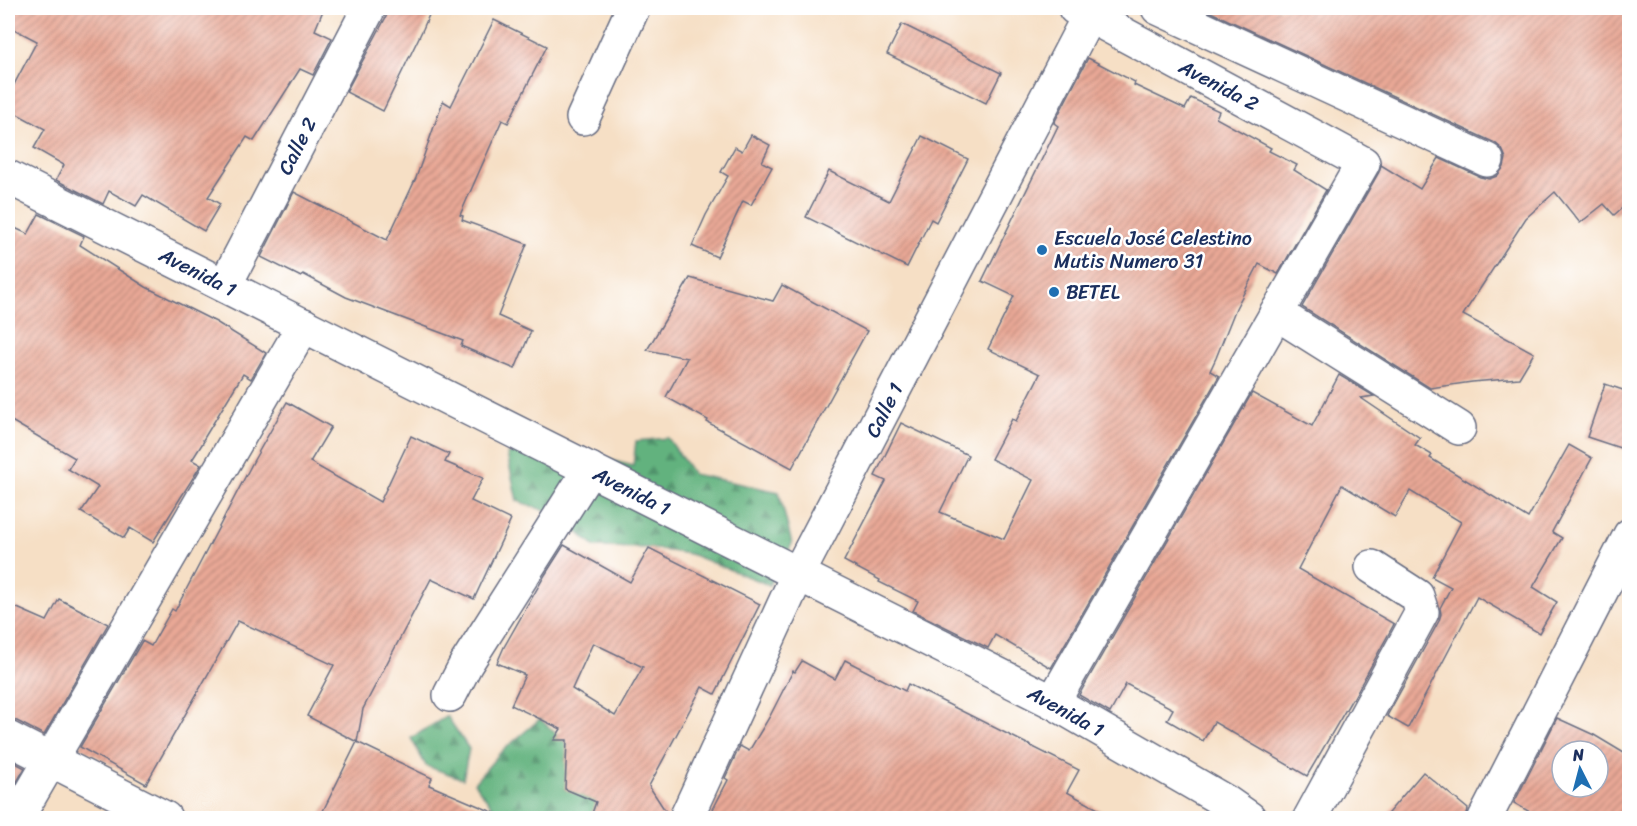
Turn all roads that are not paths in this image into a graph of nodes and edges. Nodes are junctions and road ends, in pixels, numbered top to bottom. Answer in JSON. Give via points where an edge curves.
{"nodes":[{"id":1,"x":369,"y":8,"type":"edge"},
{"id":2,"x":633,"y":8,"type":"edge"},
{"id":3,"x":1158,"y":8,"type":"edge"},
{"id":4,"x":1086,"y":10,"type":"edge"},
{"id":5,"x":583,"y":118,"type":"dead end"},
{"id":6,"x":1487,"y":160,"type":"dead end"},
{"id":7,"x":8,"y":177,"type":"edge"},
{"id":8,"x":225,"y":285,"type":"junction"},
{"id":9,"x":1276,"y":313,"type":"junction"},
{"id":10,"x":304,"y":325,"type":"junction"},
{"id":11,"x":1459,"y":428,"type":"dead end"},
{"id":12,"x":590,"y":469,"type":"junction"},
{"id":13,"x":1629,"y":535,"type":"edge"},
{"id":14,"x":1372,"y":567,"type":"dead end"},
{"id":15,"x":798,"y":574,"type":"junction"},
{"id":16,"x":450,"y":695,"type":"dead end"},
{"id":17,"x":1053,"y":702,"type":"junction"},
{"id":18,"x":8,"y":738,"type":"edge"},
{"id":19,"x":51,"y":761,"type":"junction"},
{"id":20,"x":1230,"y":813,"type":"edge"},
{"id":21,"x":16,"y":819,"type":"edge"},
{"id":22,"x":165,"y":819,"type":"edge"},
{"id":23,"x":686,"y":819,"type":"edge"},
{"id":24,"x":1310,"y":819,"type":"edge"},
{"id":25,"x":1485,"y":819,"type":"edge"}],
"edges":[{"from":1,"to":8,"type":"street","name":"Calle 2"},
{"from":2,"to":5,"type":"street"},
{"from":3,"to":6,"type":"street"},
{"from":4,"to":9,"type":"street","name":"Avenida 2","via":[[1363,163]]},
{"from":4,"to":15,"type":"street","name":"Calle 1"},
{"from":7,"to":8,"type":"street","name":"Avenida 1"},
{"from":8,"to":10,"type":"street","name":"Avenida 1"},
{"from":9,"to":11,"type":"street"},
{"from":9,"to":17,"type":"street"},
{"from":10,"to":12,"type":"street","name":"Avenida 1"},
{"from":10,"to":19,"type":"street"},
{"from":12,"to":15,"type":"street","name":"Avenida 1"},
{"from":12,"to":16,"type":"street"},
{"from":13,"to":25,"type":"street"},
{"from":14,"to":24,"type":"street","via":[[1417,596],[1422,612]]},
{"from":15,"to":17,"type":"street","name":"Avenida 1"},
{"from":15,"to":23,"type":"street","name":"Calle 1"},
{"from":17,"to":20,"type":"street","name":"Avenida 1"},
{"from":18,"to":19,"type":"street"},
{"from":19,"to":21,"type":"street"},
{"from":19,"to":22,"type":"street"}]}
